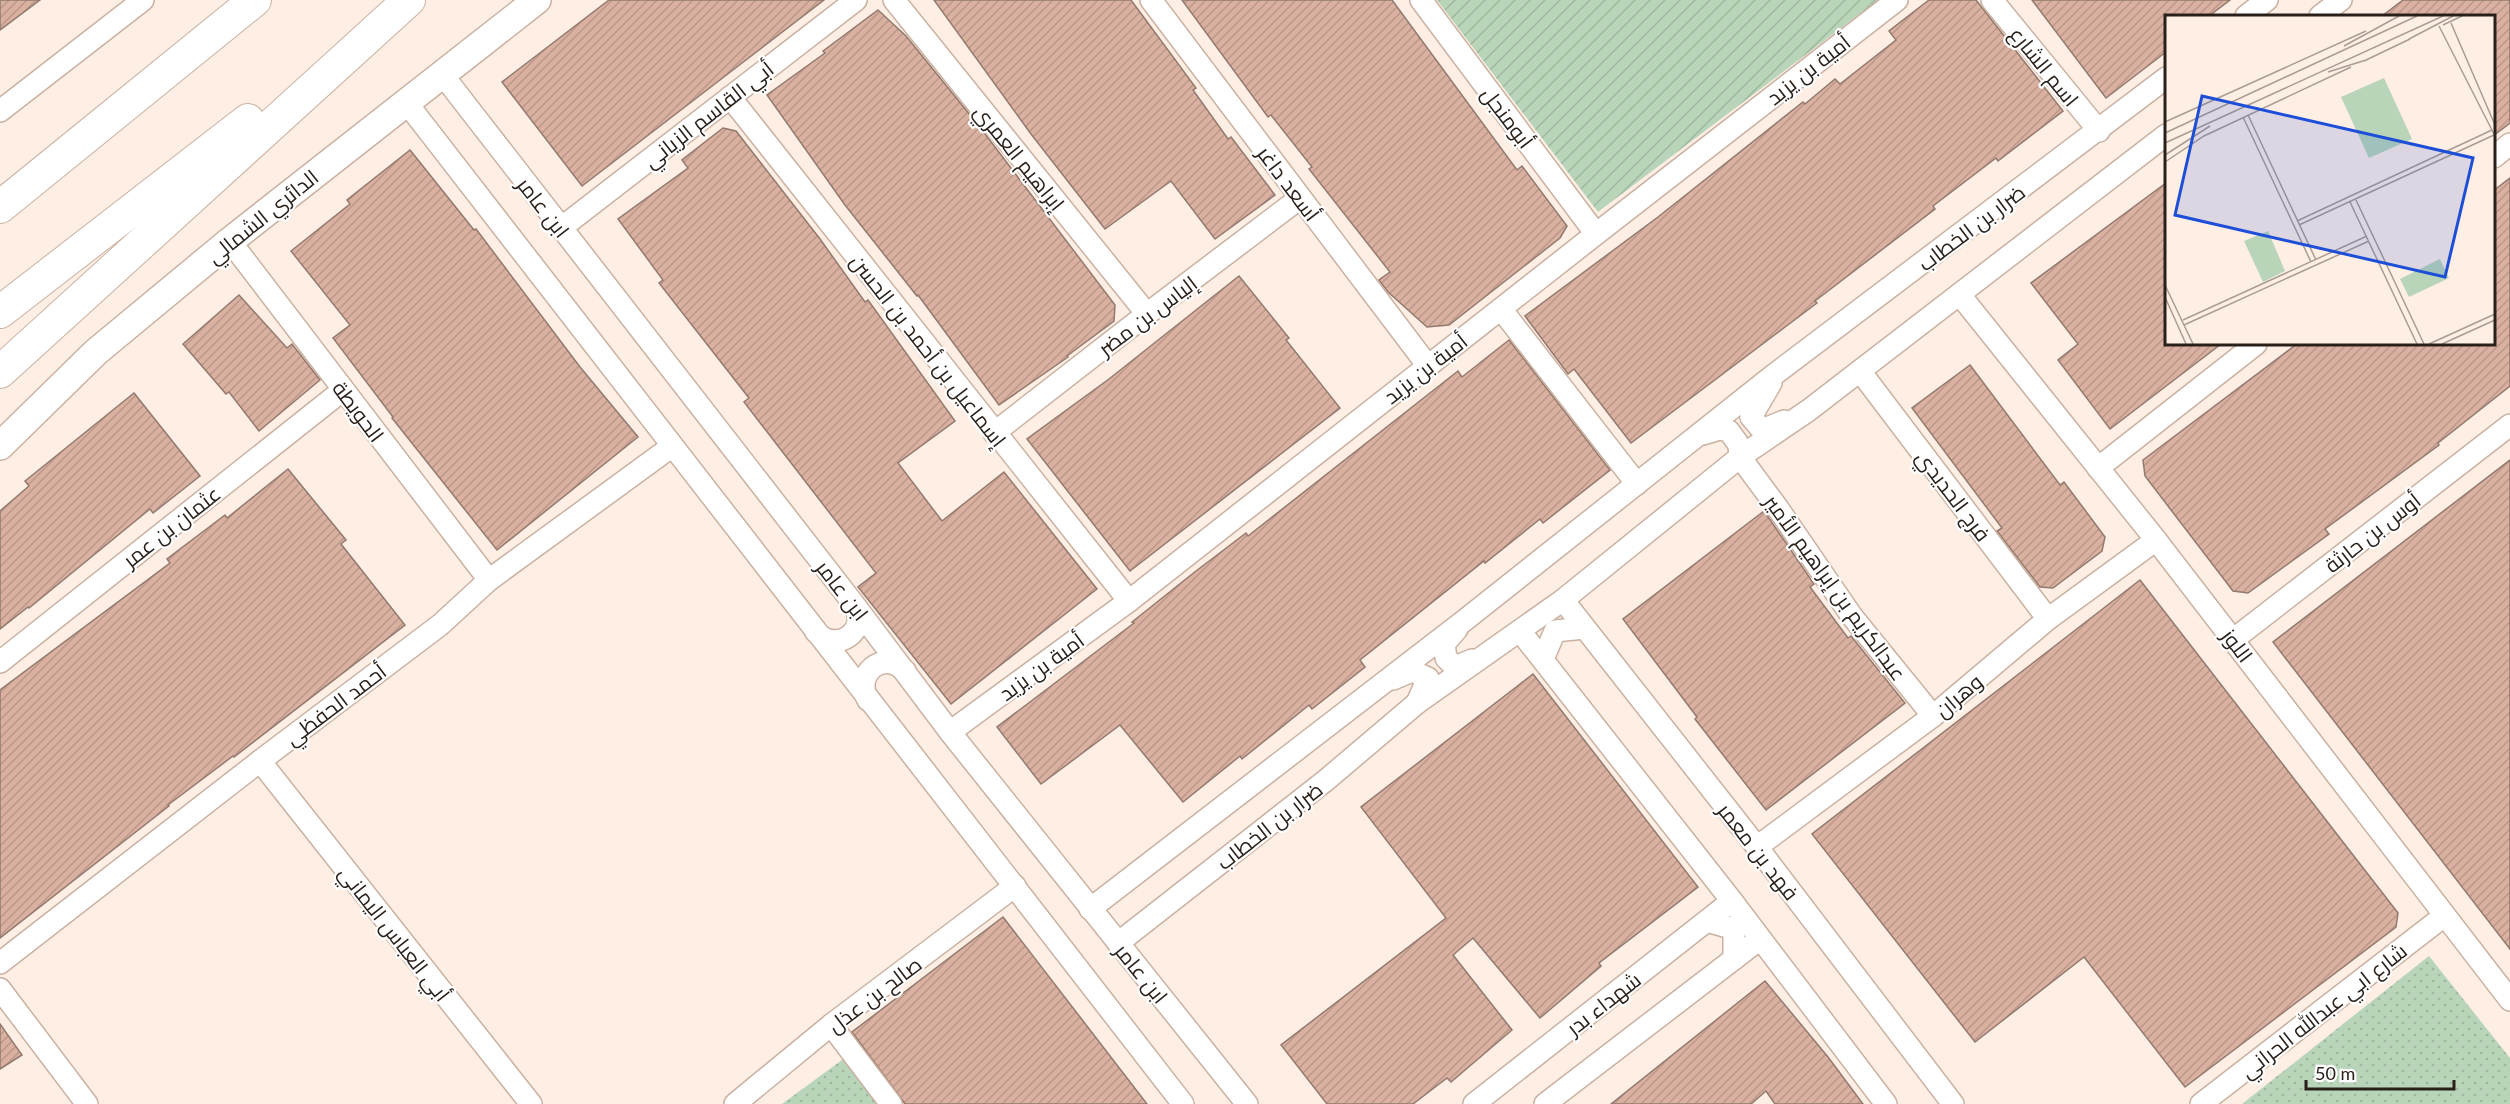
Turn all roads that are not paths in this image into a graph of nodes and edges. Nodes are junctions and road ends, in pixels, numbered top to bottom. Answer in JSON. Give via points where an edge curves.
{"nodes":[{"id":1,"x":143,"y":0,"type":"edge"},
{"id":2,"x":255,"y":0,"type":"edge"},
{"id":3,"x":403,"y":0,"type":"edge"},
{"id":4,"x":409,"y":0,"type":"edge"},
{"id":5,"x":537,"y":0,"type":"edge"},
{"id":6,"x":856,"y":0,"type":"edge"},
{"id":7,"x":894,"y":0,"type":"edge"},
{"id":8,"x":1151,"y":0,"type":"edge"},
{"id":9,"x":1421,"y":0,"type":"edge"},
{"id":10,"x":1897,"y":0,"type":"edge"},
{"id":11,"x":1992,"y":0,"type":"edge"},
{"id":12,"x":2267,"y":0,"type":"edge"},
{"id":13,"x":2341,"y":0,"type":"edge"},
{"id":14,"x":2247,"y":15,"type":"edge"},
{"id":15,"x":2321,"y":15,"type":"edge"},
{"id":16,"x":442,"y":74,"type":"junction"},
{"id":17,"x":2165,"y":79,"type":"edge"},
{"id":18,"x":730,"y":97,"type":"junction"},
{"id":19,"x":406,"y":102,"type":"junction"},
{"id":20,"x":0,"y":111,"type":"edge"},
{"id":21,"x":2099,"y":131,"type":"junction"},
{"id":22,"x":2165,"y":136,"type":"edge"},
{"id":23,"x":2510,"y":144,"type":"edge"},
{"id":24,"x":2495,"y":155,"type":"edge"},
{"id":25,"x":1300,"y":198,"type":"junction"},
{"id":26,"x":5,"y":202,"type":"edge"},
{"id":27,"x":561,"y":228,"type":"junction"},
{"id":28,"x":1596,"y":234,"type":"junction"},
{"id":29,"x":230,"y":241,"type":"junction"},
{"id":30,"x":1960,"y":295,"type":"junction"},
{"id":31,"x":1501,"y":309,"type":"junction"},
{"id":32,"x":0,"y":312,"type":"edge"},
{"id":33,"x":1147,"y":314,"type":"junction"},
{"id":34,"x":2255,"y":345,"type":"edge"},
{"id":35,"x":1428,"y":366,"type":"junction"},
{"id":36,"x":1860,"y":371,"type":"junction"},
{"id":37,"x":0,"y":372,"type":"edge"},
{"id":38,"x":1775,"y":374,"type":"junction"},
{"id":39,"x":343,"y":390,"type":"junction"},
{"id":40,"x":1809,"y":410,"type":"junction"},
{"id":41,"x":2510,"y":425,"type":"edge"},
{"id":42,"x":994,"y":433,"type":"junction"},
{"id":43,"x":1703,"y":434,"type":"junction"},
{"id":44,"x":0,"y":446,"type":"edge"},
{"id":45,"x":671,"y":447,"type":"junction"},
{"id":46,"x":1740,"y":457,"type":"junction"},
{"id":47,"x":2098,"y":468,"type":"junction"},
{"id":48,"x":1637,"y":484,"type":"junction"},
{"id":49,"x":2157,"y":540,"type":"junction"},
{"id":50,"x":489,"y":580,"type":"junction"},
{"id":51,"x":1563,"y":600,"type":"junction"},
{"id":52,"x":1130,"y":601,"type":"junction"},
{"id":53,"x":853,"y":603,"type":"junction"},
{"id":54,"x":2048,"y":619,"type":"junction"},
{"id":55,"x":1465,"y":620,"type":"junction"},
{"id":56,"x":1584,"y":628,"type":"junction"},
{"id":57,"x":1520,"y":631,"type":"junction"},
{"id":58,"x":815,"y":632,"type":"junction"},
{"id":59,"x":2234,"y":639,"type":"junction"},
{"id":60,"x":1493,"y":647,"type":"junction"},
{"id":61,"x":1543,"y":659,"type":"junction"},
{"id":62,"x":0,"y":662,"type":"edge"},
{"id":63,"x":907,"y":674,"type":"junction"},
{"id":64,"x":1383,"y":683,"type":"junction"},
{"id":65,"x":868,"y":700,"type":"junction"},
{"id":66,"x":1417,"y":703,"type":"junction"},
{"id":67,"x":1932,"y":716,"type":"junction"},
{"id":68,"x":950,"y":732,"type":"junction"},
{"id":69,"x":260,"y":761,"type":"junction"},
{"id":70,"x":1757,"y":847,"type":"junction"},
{"id":71,"x":1015,"y":886,"type":"junction"},
{"id":72,"x":1732,"y":902,"type":"junction"},
{"id":73,"x":1090,"y":909,"type":"junction"},
{"id":74,"x":2444,"y":916,"type":"junction"},
{"id":75,"x":1707,"y":921,"type":"junction"},
{"id":76,"x":1760,"y":939,"type":"junction"},
{"id":77,"x":1118,"y":943,"type":"junction"},
{"id":78,"x":1734,"y":959,"type":"junction"},
{"id":79,"x":0,"y":963,"type":"edge"},
{"id":80,"x":0,"y":989,"type":"edge"},
{"id":81,"x":2510,"y":1000,"type":"edge"},
{"id":82,"x":831,"y":1026,"type":"junction"},
{"id":83,"x":87,"y":1104,"type":"edge"},
{"id":84,"x":531,"y":1104,"type":"edge"},
{"id":85,"x":735,"y":1104,"type":"edge"},
{"id":86,"x":891,"y":1104,"type":"edge"},
{"id":87,"x":1183,"y":1104,"type":"edge"},
{"id":88,"x":1248,"y":1104,"type":"edge"},
{"id":89,"x":1474,"y":1104,"type":"edge"},
{"id":90,"x":1545,"y":1104,"type":"edge"},
{"id":91,"x":1886,"y":1104,"type":"edge"},
{"id":92,"x":1953,"y":1104,"type":"edge"},
{"id":93,"x":2201,"y":1104,"type":"edge"}],
"edges":[{"from":1,"to":20,"type":"street"},
{"from":2,"to":26,"type":"highway"},
{"from":3,"to":32,"type":"highway"},
{"from":4,"to":37,"type":"highway"},
{"from":5,"to":16,"type":"main road","name":"الدائري الشمالي"},
{"from":6,"to":18,"type":"street","name":"أبي القاسم الزياني"},
{"from":7,"to":33,"type":"street","name":"إبراهيم العمري"},
{"from":8,"to":25,"type":"street","name":"أسعد داغر"},
{"from":9,"to":28,"type":"street","name":"أبومنجل"},
{"from":10,"to":28,"type":"street","name":"أمية بن يزيد"},
{"from":11,"to":21,"type":"street","name":"اسم الشارع"},
{"from":12,"to":14,"type":"street"},
{"from":13,"to":15,"type":"street"},
{"from":16,"to":19,"type":"main road","name":"الدائري الشمالي"},
{"from":16,"to":27,"type":"street","name":"ابن عامر"},
{"from":17,"to":21,"type":"street","name":"ضرار بن الخطاب"},
{"from":18,"to":27,"type":"street","name":"أبي القاسم الزياني"},
{"from":18,"to":42,"type":"street","name":"إسماعيل بن أحمد بن الحسن"},
{"from":19,"to":29,"type":"main road","name":"الدائري الشمالي"},
{"from":19,"to":45,"type":"street"},
{"from":21,"to":38,"type":"street","name":"ضرار بن الخطاب"},
{"from":22,"to":30,"type":"street","name":"ضرار بن الخطاب"},
{"from":23,"to":24,"type":"street"},
{"from":25,"to":33,"type":"street","name":"إلياس بن مضر"},
{"from":25,"to":35,"type":"street","name":"أسعد داغر"},
{"from":27,"to":53,"type":"street","name":"ابن عامر"},
{"from":28,"to":31,"type":"street","name":"أمية بن يزيد"},
{"from":29,"to":39,"type":"street","name":"الحويطة"},
{"from":29,"to":44,"type":"main road","name":"الدائري الشمالي","via":[[96,352]]},
{"from":30,"to":36,"type":"street","name":"ضرار بن الخطاب"},
{"from":30,"to":47,"type":"street","name":"اللوز"},
{"from":31,"to":35,"type":"street","name":"أمية بن يزيد"},
{"from":31,"to":48,"type":"street"},
{"from":33,"to":42,"type":"street","name":"إلياس بن مضر"},
{"from":34,"to":47,"type":"street"},
{"from":35,"to":52,"type":"street","name":"أمية بن يزيد"},
{"from":36,"to":40,"type":"street","name":"ضرار بن الخطاب"},
{"from":36,"to":54,"type":"street","name":"فرج الحديدي"},
{"from":38,"to":40,"type":"street","name":"ضرار بن الخطاب","via":[[1751,417],[1762,430]]},
{"from":38,"to":43,"type":"street","name":"ضرار بن الخطاب"},
{"from":39,"to":50,"type":"street","name":"الحويطة"},
{"from":39,"to":62,"type":"street","name":"عثمان بن عمر"},
{"from":40,"to":46,"type":"street","name":"ضرار بن الخطاب"},
{"from":41,"to":59,"type":"street","name":"أوس بن حارثة"},
{"from":42,"to":52,"type":"street","name":"إسماعيل بن أحمد بن الحسن"},
{"from":43,"to":46,"type":"street","via":[[1720,429],[1729,431],[1739,445]]},
{"from":43,"to":48,"type":"street","name":"ضرار بن الخطاب"},
{"from":45,"to":50,"type":"street","name":"أحمد الحفظي"},
{"from":45,"to":58,"type":"street"},
{"from":46,"to":51,"type":"street","name":"ضرار بن الخطاب"},
{"from":46,"to":67,"type":"street","name":"عبدالكريم بن إبراهيم الأمير","via":[[1851,615]]},
{"from":47,"to":49,"type":"street","name":"اللوز"},
{"from":48,"to":55,"type":"street","name":"ضرار بن الخطاب"},
{"from":49,"to":54,"type":"street","name":"وهران"},
{"from":49,"to":59,"type":"street","name":"اللوز"},
{"from":50,"to":69,"type":"street","name":"أحمد الحفظي","via":[[440,625]]},
{"from":51,"to":56,"type":"street","name":"فهد بن معمر"},
{"from":51,"to":57,"type":"street","name":"ضرار بن الخطاب"},
{"from":52,"to":68,"type":"street","name":"أمية بن يزيد"},
{"from":53,"to":58,"type":"street","via":[[858,623],[846,639],[833,642]]},
{"from":53,"to":63,"type":"street","name":"ابن عامر"},
{"from":54,"to":67,"type":"street","name":"وهران"},
{"from":55,"to":60,"type":"street","name":"ضرار بن الخطاب","via":[[1444,644],[1449,663],[1455,667],[1465,664]]},
{"from":55,"to":64,"type":"street","name":"ضرار بن الخطاب"},
{"from":56,"to":61,"type":"street","via":[[1555,631]]},
{"from":56,"to":70,"type":"street","name":"فهد بن معمر"},
{"from":57,"to":60,"type":"street","name":"ضرار بن الخطاب"},
{"from":57,"to":61,"type":"street"},
{"from":58,"to":65,"type":"street"},
{"from":59,"to":74,"type":"street","name":"اللوز"},
{"from":60,"to":66,"type":"street","name":"ضرار بن الخطاب"},
{"from":61,"to":72,"type":"street"},
{"from":63,"to":65,"type":"street","via":[[890,663],[877,665],[864,681]]},
{"from":63,"to":68,"type":"street","name":"ابن عامر"},
{"from":64,"to":66,"type":"street","name":"ضرار بن الخطاب","via":[[1412,671],[1428,678]]},
{"from":64,"to":73,"type":"street","name":"ضرار بن الخطاب"},
{"from":65,"to":71,"type":"street"},
{"from":66,"to":77,"type":"street","name":"ضرار بن الخطاب","via":[[1325,781]]},
{"from":67,"to":70,"type":"street","name":"وهران"},
{"from":68,"to":73,"type":"street","name":"ابن عامر"},
{"from":69,"to":79,"type":"street","name":"أحمد الحفظي"},
{"from":69,"to":84,"type":"street","name":"أبي العباس اليماني"},
{"from":70,"to":92,"type":"street","name":"فهد بن معمر"},
{"from":71,"to":82,"type":"street","name":"صالح بن عذل"},
{"from":71,"to":87,"type":"street"},
{"from":72,"to":75,"type":"street","name":"شهداء بدر"},
{"from":72,"to":76,"type":"street"},
{"from":73,"to":77,"type":"street","name":"ابن عامر"},
{"from":74,"to":81,"type":"street","name":"اللوز"},
{"from":74,"to":93,"type":"street","name":"شارع ابي عبدالله الحراني"},
{"from":75,"to":78,"type":"street","via":[[1734,929]]},
{"from":75,"to":89,"type":"street","name":"شهداء بدر"},
{"from":76,"to":78,"type":"street"},
{"from":76,"to":91,"type":"street"},
{"from":77,"to":88,"type":"street","name":"ابن عامر"},
{"from":78,"to":90,"type":"street"},
{"from":80,"to":83,"type":"street"},
{"from":82,"to":85,"type":"street","name":"صالح بن عذل"},
{"from":82,"to":86,"type":"street"}]}
